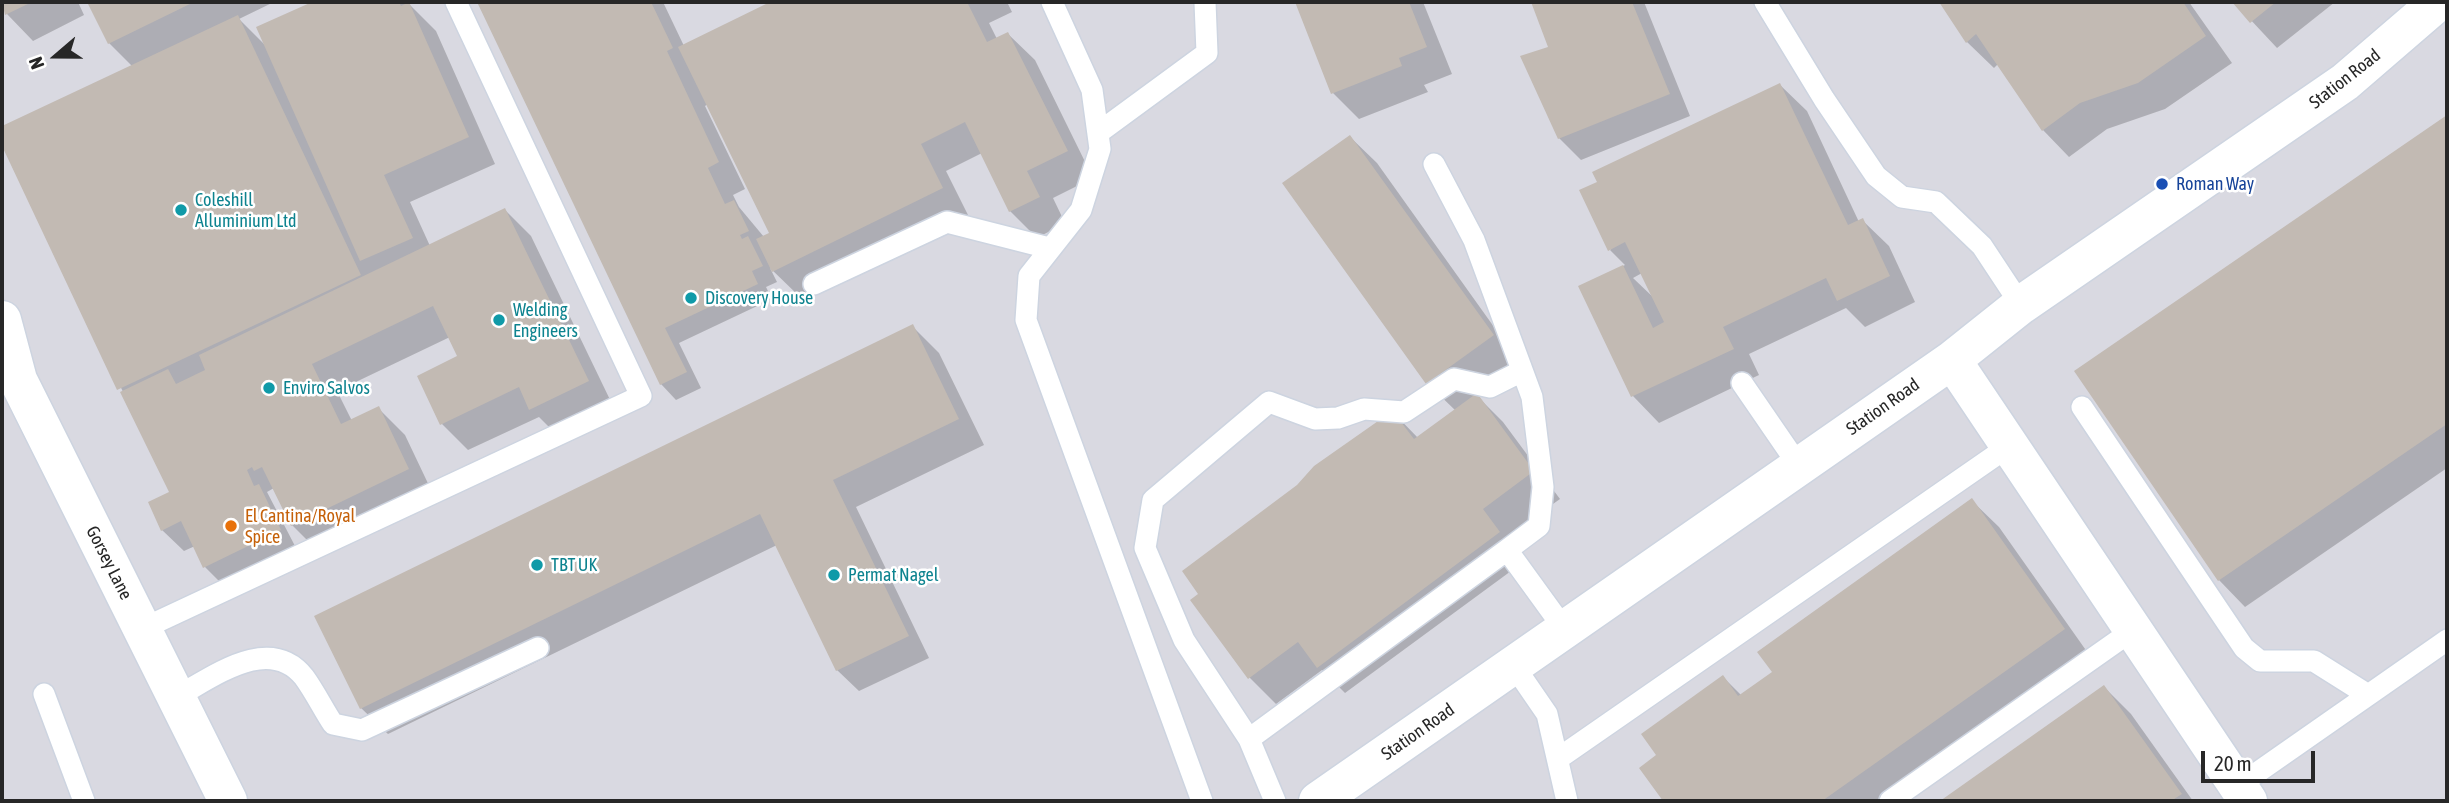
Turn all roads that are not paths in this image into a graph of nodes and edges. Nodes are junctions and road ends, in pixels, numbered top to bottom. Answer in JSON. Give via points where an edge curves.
{"nodes":[{"id":1,"x":456,"y":2,"type":"edge"},
{"id":2,"x":1052,"y":2,"type":"edge"},
{"id":3,"x":1205,"y":2,"type":"edge"},
{"id":4,"x":1765,"y":2,"type":"edge"},
{"id":5,"x":2438,"y":2,"type":"edge"},
{"id":6,"x":1098,"y":133,"type":"junction"},
{"id":7,"x":1434,"y":164,"type":"dead end"},
{"id":8,"x":1049,"y":248,"type":"junction"},
{"id":9,"x":814,"y":284,"type":"dead end"},
{"id":10,"x":2021,"y":305,"type":"junction"},
{"id":11,"x":2,"y":320,"type":"edge"},
{"id":12,"x":1952,"y":360,"type":"junction"},
{"id":13,"x":1522,"y":371,"type":"junction"},
{"id":14,"x":1742,"y":383,"type":"dead end"},
{"id":15,"x":2082,"y":407,"type":"dead end"},
{"id":16,"x":2009,"y":446,"type":"junction"},
{"id":17,"x":1799,"y":466,"type":"junction"},
{"id":18,"x":1507,"y":550,"type":"junction"},
{"id":19,"x":142,"y":629,"type":"junction"},
{"id":20,"x":1564,"y":630,"type":"junction"},
{"id":21,"x":2133,"y":630,"type":"junction"},
{"id":22,"x":2447,"y":640,"type":"edge"},
{"id":23,"x":538,"y":649,"type":"dead end"},
{"id":24,"x":1514,"y":666,"type":"junction"},
{"id":25,"x":44,"y":694,"type":"dead end"},
{"id":26,"x":2368,"y":695,"type":"junction"},
{"id":27,"x":176,"y":697,"type":"junction"},
{"id":28,"x":1249,"y":739,"type":"junction"},
{"id":29,"x":1559,"y":758,"type":"junction"},
{"id":30,"x":2243,"y":793,"type":"edge"},
{"id":31,"x":84,"y":801,"type":"edge"},
{"id":32,"x":228,"y":801,"type":"edge"},
{"id":33,"x":1202,"y":801,"type":"edge"},
{"id":34,"x":1275,"y":801,"type":"edge"},
{"id":35,"x":1318,"y":801,"type":"edge"},
{"id":36,"x":1567,"y":801,"type":"edge"},
{"id":37,"x":1890,"y":801,"type":"edge"}],
"edges":[{"from":1,"to":19,"type":"lane","via":[[641,396]]},
{"from":2,"to":6,"type":"lane","via":[[1092,90]]},
{"from":3,"to":6,"type":"lane","via":[[1207,53]]},
{"from":4,"to":10,"type":"lane","via":[[1877,176],[1902,197],[1936,202],[1982,246]]},
{"from":5,"to":10,"type":"street","name":"Station Road","via":[[2345,82]]},
{"from":6,"to":8,"type":"lane","via":[[1100,149],[1081,210]]},
{"from":7,"to":13,"type":"lane","via":[[1475,240]]},
{"from":8,"to":9,"type":"lane","via":[[947,222]]},
{"from":8,"to":33,"type":"lane","via":[[1029,276],[1026,320]]},
{"from":10,"to":12,"type":"street","name":"Station Road"},
{"from":11,"to":19,"type":"street","name":"Gorsey Lane","via":[[18,380]]},
{"from":12,"to":16,"type":"street"},
{"from":12,"to":17,"type":"street","name":"Station Road"},
{"from":13,"to":18,"type":"lane","via":[[1532,397],[1543,487],[1539,526]]},
{"from":13,"to":28,"type":"lane","via":[[1490,387],[1454,379],[1404,412],[1364,409],[1338,418],[1314,419],[1269,402],[1153,500],[1145,548],[1184,640]]},
{"from":14,"to":17,"type":"lane"},
{"from":15,"to":26,"type":"lane","via":[[2244,648],[2260,661],[2314,661]]},
{"from":16,"to":21,"type":"street"},
{"from":16,"to":29,"type":"lane"},
{"from":17,"to":20,"type":"street","name":"Station Road"},
{"from":18,"to":20,"type":"lane"},
{"from":18,"to":28,"type":"lane"},
{"from":19,"to":27,"type":"street","name":"Gorsey Lane"},
{"from":20,"to":24,"type":"street","name":"Station Road"},
{"from":21,"to":30,"type":"street"},
{"from":21,"to":37,"type":"lane"},
{"from":22,"to":26,"type":"lane"},
{"from":23,"to":27,"type":"lane","via":[[362,730],[333,724],[302,675],[279,660],[258,657]]},
{"from":24,"to":29,"type":"lane","via":[[1547,714]]},
{"from":24,"to":35,"type":"street","name":"Station Road"},
{"from":25,"to":31,"type":"lane"},
{"from":26,"to":30,"type":"lane"},
{"from":27,"to":32,"type":"street","name":"Gorsey Lane"},
{"from":28,"to":34,"type":"lane"},
{"from":29,"to":36,"type":"lane"}]}
